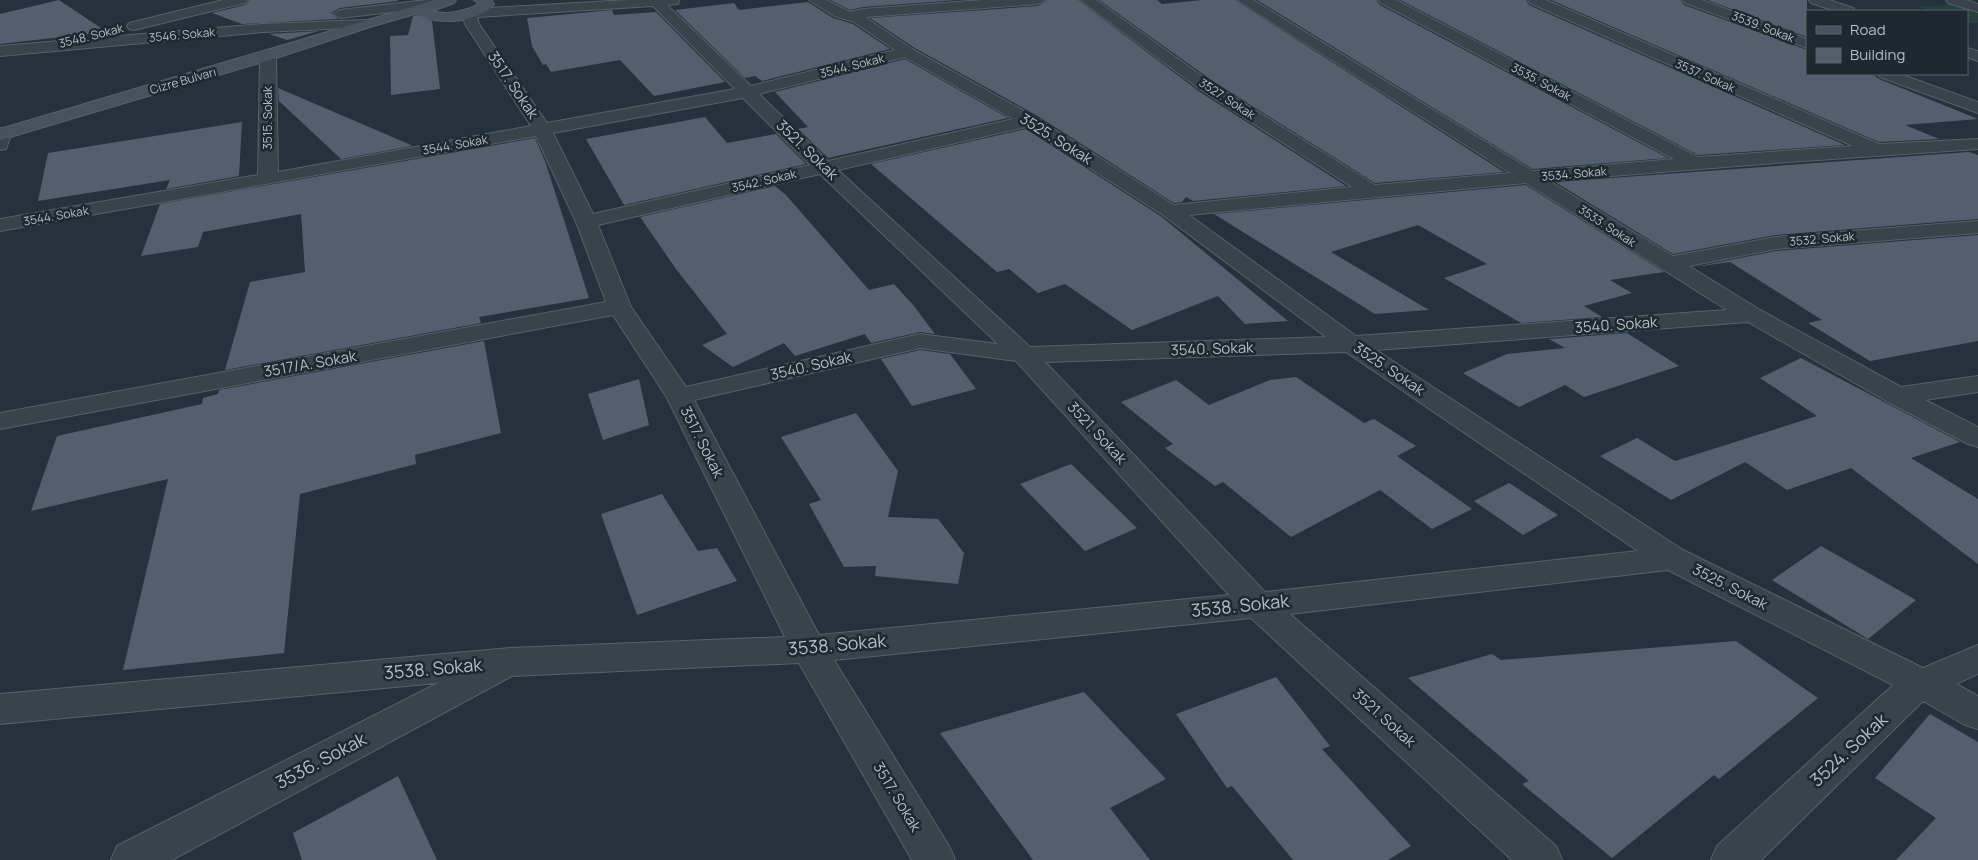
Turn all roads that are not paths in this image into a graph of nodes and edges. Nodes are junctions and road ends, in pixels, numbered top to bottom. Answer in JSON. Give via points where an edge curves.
{"nodes":[{"id":1,"x":240,"y":0,"type":"edge"},
{"id":2,"x":563,"y":0,"type":"edge"},
{"id":3,"x":816,"y":0,"type":"edge"},
{"id":4,"x":1038,"y":0,"type":"edge"},
{"id":5,"x":1087,"y":0,"type":"edge"},
{"id":6,"x":1244,"y":0,"type":"edge"},
{"id":7,"x":1386,"y":0,"type":"edge"},
{"id":8,"x":1535,"y":0,"type":"edge"},
{"id":9,"x":1690,"y":0,"type":"edge"},
{"id":10,"x":1816,"y":0,"type":"edge"},
{"id":11,"x":1953,"y":0,"type":"edge"},
{"id":12,"x":668,"y":1,"type":"edge"},
{"id":13,"x":440,"y":6,"type":"edge"},
{"id":14,"x":1978,"y":8,"type":"edge"},
{"id":15,"x":476,"y":10,"type":"edge"},
{"id":16,"x":1845,"y":10,"type":"edge"},
{"id":17,"x":850,"y":16,"type":"junction"},
{"id":18,"x":365,"y":24,"type":"junction"},
{"id":19,"x":104,"y":33,"type":"junction"},
{"id":20,"x":1806,"y":44,"type":"edge"},
{"id":21,"x":45,"y":47,"type":"junction"},
{"id":22,"x":0,"y":51,"type":"edge"},
{"id":23,"x":907,"y":52,"type":"junction"},
{"id":24,"x":268,"y":56,"type":"junction"},
{"id":25,"x":0,"y":59,"type":"edge"},
{"id":26,"x":1889,"y":75,"type":"edge"},
{"id":27,"x":747,"y":92,"type":"junction"},
{"id":28,"x":1978,"y":108,"type":"edge"},
{"id":29,"x":1029,"y":121,"type":"junction"},
{"id":30,"x":542,"y":129,"type":"junction"},
{"id":31,"x":1,"y":137,"type":"edge"},
{"id":32,"x":1978,"y":144,"type":"edge"},
{"id":33,"x":1876,"y":150,"type":"junction"},
{"id":34,"x":1695,"y":163,"type":"junction"},
{"id":35,"x":824,"y":167,"type":"junction"},
{"id":36,"x":1533,"y":178,"type":"junction"},
{"id":37,"x":268,"y":179,"type":"junction"},
{"id":38,"x":1371,"y":191,"type":"junction"},
{"id":39,"x":1170,"y":211,"type":"junction"},
{"id":40,"x":586,"y":222,"type":"junction"},
{"id":41,"x":0,"y":225,"type":"edge"},
{"id":42,"x":1978,"y":227,"type":"edge"},
{"id":43,"x":1667,"y":264,"type":"junction"},
{"id":44,"x":620,"y":307,"type":"junction"},
{"id":45,"x":1752,"y":315,"type":"junction"},
{"id":46,"x":1351,"y":344,"type":"junction"},
{"id":47,"x":1024,"y":354,"type":"junction"},
{"id":48,"x":1978,"y":384,"type":"edge"},
{"id":49,"x":678,"y":396,"type":"junction"},
{"id":50,"x":1897,"y":396,"type":"junction"},
{"id":51,"x":0,"y":421,"type":"edge"},
{"id":52,"x":1978,"y":438,"type":"edge"},
{"id":53,"x":1672,"y":558,"type":"junction"},
{"id":54,"x":1258,"y":605,"type":"junction"},
{"id":55,"x":809,"y":649,"type":"junction"},
{"id":56,"x":1978,"y":659,"type":"edge"},
{"id":57,"x":510,"y":662,"type":"junction"},
{"id":58,"x":1923,"y":684,"type":"junction"},
{"id":59,"x":0,"y":709,"type":"edge"},
{"id":60,"x":1978,"y":714,"type":"edge"},
{"id":61,"x":171,"y":850,"type":"edge"},
{"id":62,"x":132,"y":860,"type":"edge"},
{"id":63,"x":934,"y":860,"type":"edge"},
{"id":64,"x":1541,"y":860,"type":"edge"},
{"id":65,"x":1732,"y":860,"type":"edge"}],
"edges":[{"from":1,"to":19,"type":"street","name":"3548. Sokak"},
{"from":2,"to":15,"type":"street"},
{"from":3,"to":17,"type":"street","name":"3525. Sokak"},
{"from":4,"to":17,"type":"street"},
{"from":5,"to":38,"type":"street","name":"3527. Sokak","via":[[1207,87]]},
{"from":6,"to":36,"type":"street","name":"3533. Sokak"},
{"from":7,"to":34,"type":"street","name":"3535. Sokak"},
{"from":8,"to":33,"type":"street","name":"3537. Sokak"},
{"from":9,"to":20,"type":"street","name":"3539. Sokak"},
{"from":10,"to":16,"type":"street"},
{"from":11,"to":14,"type":"street"},
{"from":12,"to":15,"type":"street","via":[[498,13]]},
{"from":12,"to":27,"type":"street","name":"3521. Sokak"},
{"from":13,"to":15,"type":"street"},
{"from":13,"to":18,"type":"main road","name":"Cizre Bulvarı"},
{"from":13,"to":19,"type":"street"},
{"from":15,"to":30,"type":"street","name":"3517. Sokak"},
{"from":17,"to":23,"type":"street","name":"3525. Sokak"},
{"from":18,"to":21,"type":"street","name":"3546. Sokak","via":[[263,28]]},
{"from":18,"to":24,"type":"main road","name":"Cizre Bulvarı"},
{"from":19,"to":21,"type":"street","name":"3548. Sokak"},
{"from":21,"to":22,"type":"street","name":"3546. Sokak"},
{"from":21,"to":25,"type":"street","name":"3548. Sokak"},
{"from":23,"to":27,"type":"street","name":"3544. Sokak"},
{"from":23,"to":29,"type":"street","name":"3525. Sokak"},
{"from":24,"to":31,"type":"main road","name":"Cizre Bulvarı"},
{"from":24,"to":37,"type":"street","name":"3515. Sokak"},
{"from":26,"to":28,"type":"street"},
{"from":27,"to":30,"type":"street","name":"3544. Sokak"},
{"from":27,"to":35,"type":"street","name":"3521. Sokak"},
{"from":29,"to":35,"type":"street","name":"3542. Sokak"},
{"from":29,"to":39,"type":"street","name":"3525. Sokak"},
{"from":30,"to":37,"type":"street","name":"3544. Sokak"},
{"from":30,"to":40,"type":"street","name":"3517. Sokak"},
{"from":32,"to":33,"type":"street","name":"3534. Sokak"},
{"from":33,"to":34,"type":"street","name":"3534. Sokak"},
{"from":34,"to":36,"type":"street","name":"3534. Sokak"},
{"from":35,"to":40,"type":"street","name":"3542. Sokak"},
{"from":35,"to":47,"type":"street","name":"3521. Sokak"},
{"from":36,"to":38,"type":"street","name":"3534. Sokak"},
{"from":36,"to":43,"type":"street","name":"3533. Sokak"},
{"from":37,"to":41,"type":"street","name":"3544. Sokak"},
{"from":38,"to":39,"type":"street","name":"3534. Sokak"},
{"from":39,"to":46,"type":"street","name":"3525. Sokak"},
{"from":40,"to":44,"type":"street","name":"3517. Sokak"},
{"from":42,"to":43,"type":"street","name":"3532. Sokak","via":[[1776,243]]},
{"from":43,"to":45,"type":"street","name":"3533. Sokak"},
{"from":44,"to":49,"type":"street","name":"3517. Sokak"},
{"from":44,"to":51,"type":"street","name":"3517/A. Sokak"},
{"from":45,"to":46,"type":"street","name":"3540. Sokak"},
{"from":45,"to":50,"type":"street","name":"3533. Sokak"},
{"from":46,"to":47,"type":"street","name":"3540. Sokak"},
{"from":46,"to":53,"type":"street","name":"3525. Sokak"},
{"from":47,"to":49,"type":"street","name":"3540. Sokak","via":[[920,341]]},
{"from":47,"to":54,"type":"street","name":"3521. Sokak"},
{"from":48,"to":50,"type":"street"},
{"from":49,"to":55,"type":"street","name":"3517. Sokak"},
{"from":50,"to":52,"type":"street","name":"3533. Sokak"},
{"from":53,"to":54,"type":"street","name":"3538. Sokak"},
{"from":53,"to":58,"type":"street","name":"3525. Sokak"},
{"from":54,"to":55,"type":"street","name":"3538. Sokak"},
{"from":54,"to":64,"type":"street","name":"3521. Sokak"},
{"from":55,"to":57,"type":"street","name":"3538. Sokak"},
{"from":55,"to":63,"type":"street","name":"3517. Sokak"},
{"from":56,"to":58,"type":"street","name":"3524. Sokak"},
{"from":57,"to":59,"type":"street","name":"3538. Sokak"},
{"from":57,"to":61,"type":"street","name":"3536. Sokak"},
{"from":58,"to":60,"type":"street","name":"3525. Sokak"},
{"from":58,"to":65,"type":"street","name":"3524. Sokak","via":[[1915,687]]},
{"from":61,"to":62,"type":"street","name":"3536. Sokak"}]}
